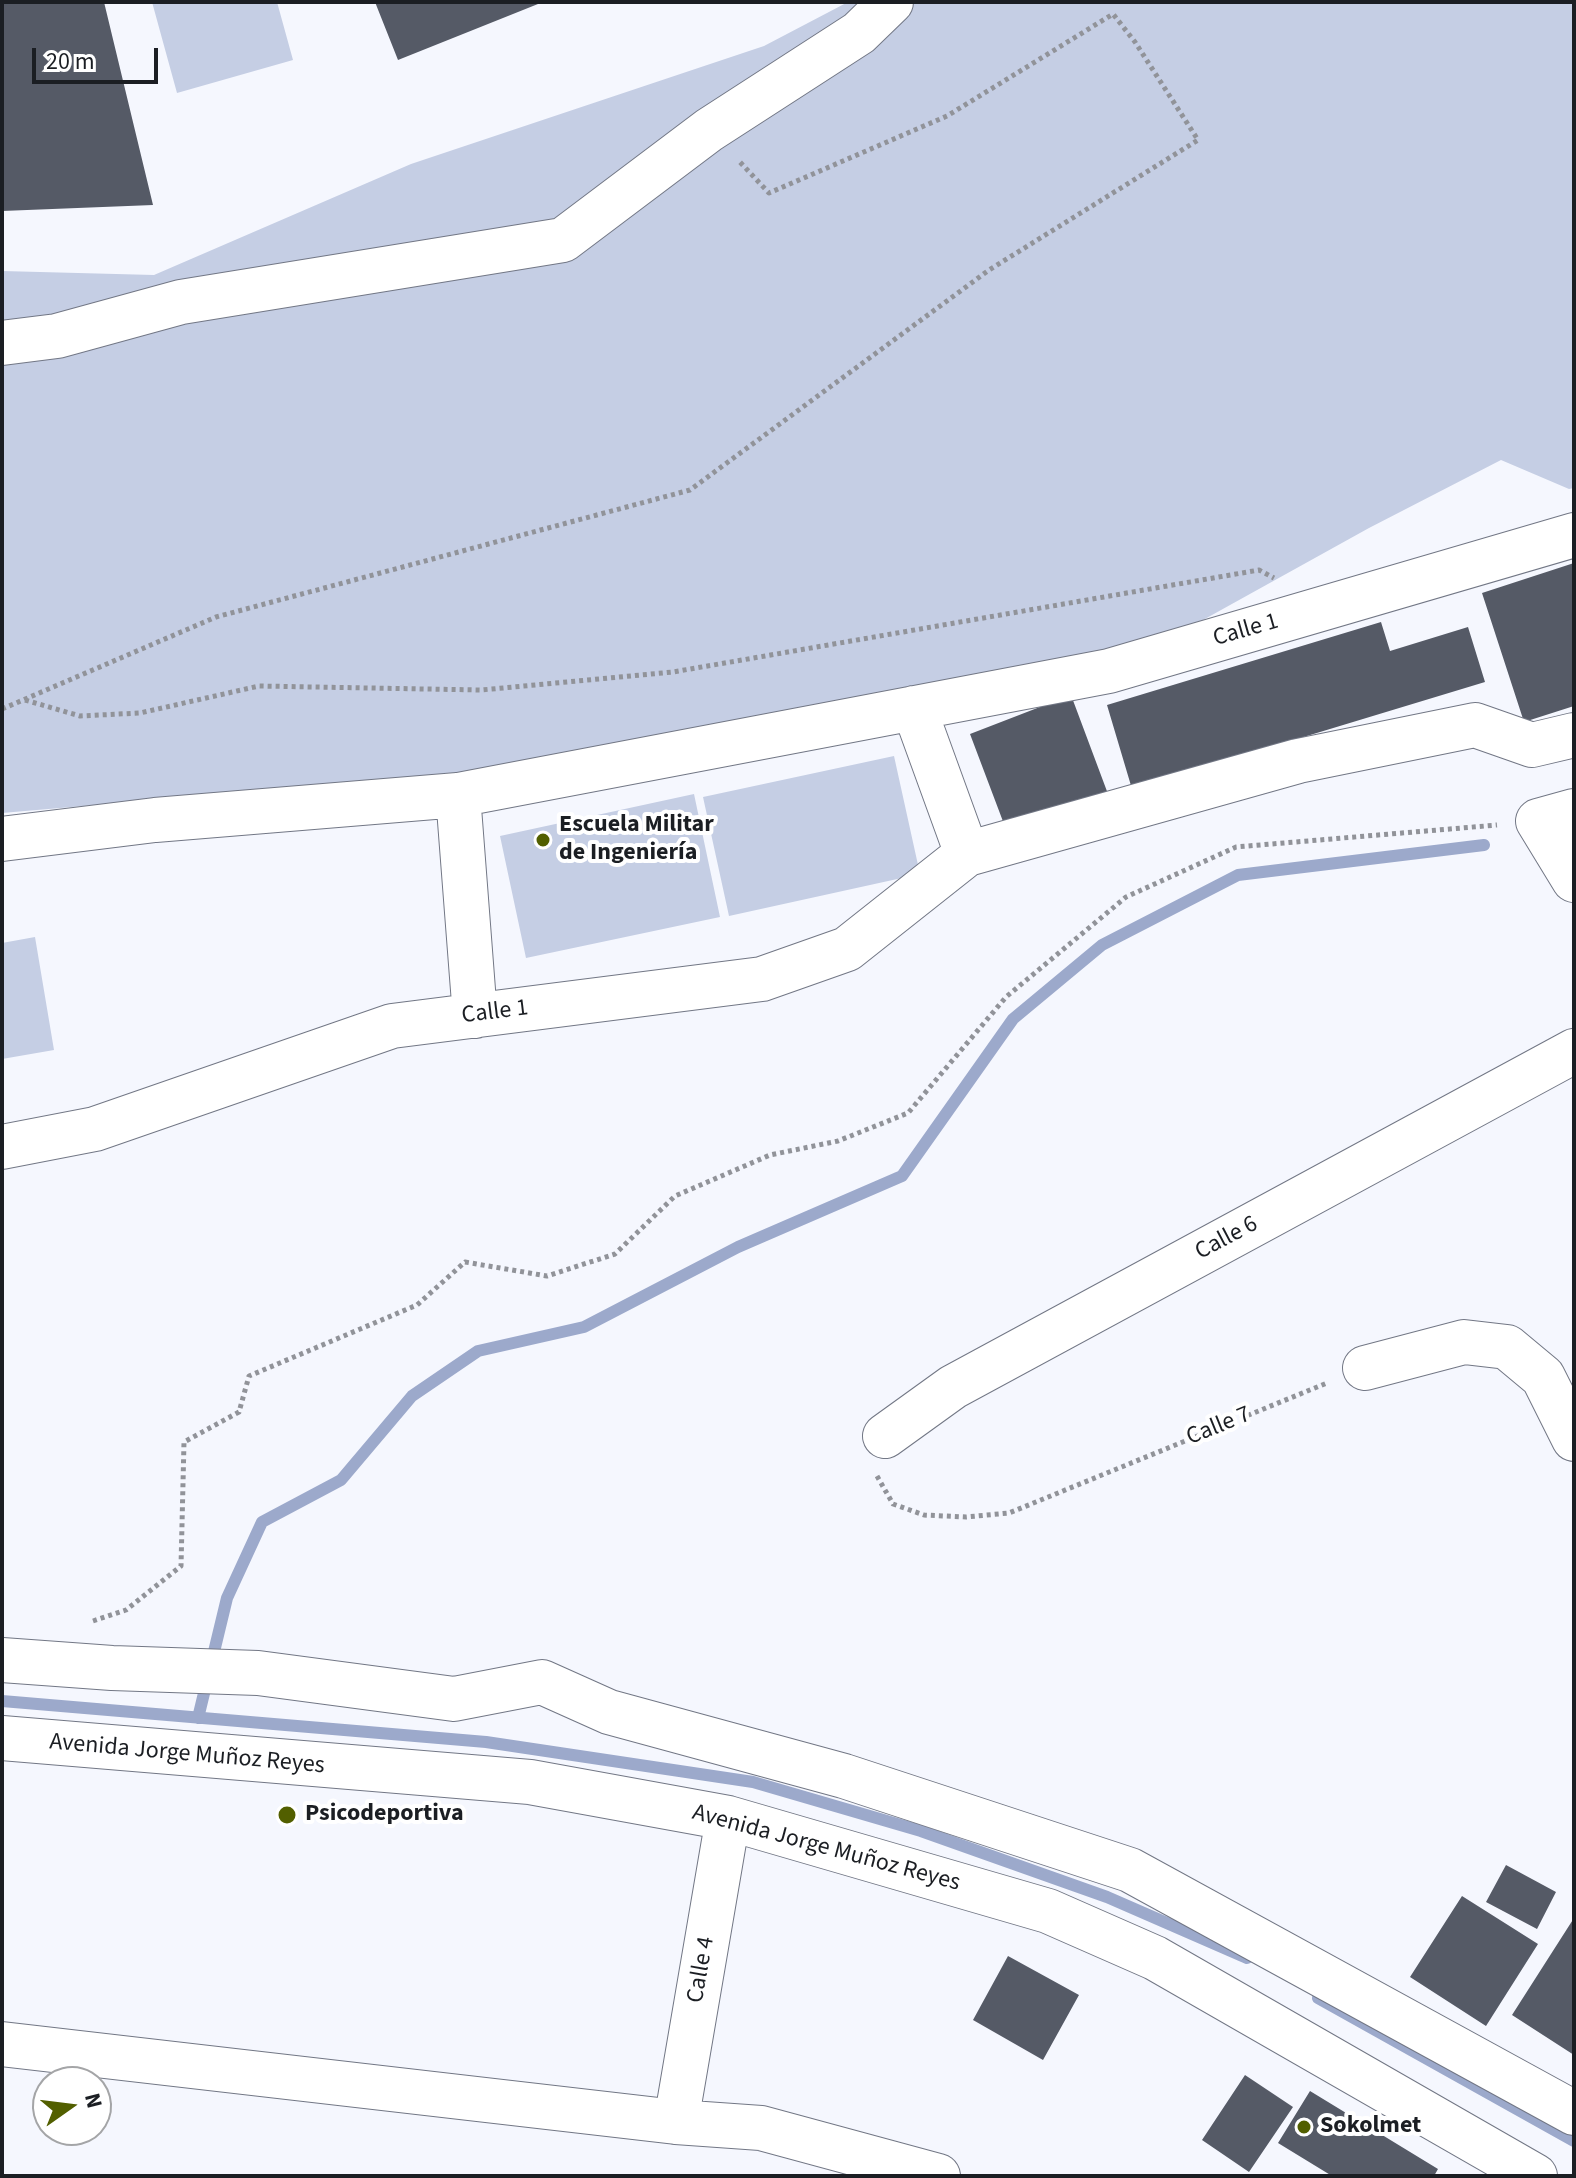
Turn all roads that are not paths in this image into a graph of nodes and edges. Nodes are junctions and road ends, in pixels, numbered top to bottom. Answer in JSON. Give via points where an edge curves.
{"nodes":[{"id":1,"x":891,"y":2,"type":"edge"},
{"id":2,"x":2,"y":343,"type":"edge"},
{"id":3,"x":1574,"y":535,"type":"edge"},
{"id":4,"x":914,"y":708,"type":"junction"},
{"id":5,"x":1574,"y":735,"type":"edge"},
{"id":6,"x":458,"y":795,"type":"junction"},
{"id":7,"x":1556,"y":816,"type":"edge"},
{"id":8,"x":2,"y":839,"type":"edge"},
{"id":9,"x":967,"y":854,"type":"junction"},
{"id":10,"x":1574,"y":880,"type":"edge"},
{"id":11,"x":475,"y":1016,"type":"junction"},
{"id":12,"x":1574,"y":1051,"type":"edge"},
{"id":13,"x":2,"y":1147,"type":"edge"},
{"id":14,"x":1365,"y":1368,"type":"road end"},
{"id":15,"x":885,"y":1436,"type":"road end"},
{"id":16,"x":1574,"y":1439,"type":"edge"},
{"id":17,"x":2,"y":1660,"type":"edge"},
{"id":18,"x":2,"y":1738,"type":"edge"},
{"id":19,"x":728,"y":1818,"type":"junction"},
{"id":20,"x":2,"y":2044,"type":"edge"},
{"id":21,"x":1574,"y":2113,"type":"edge"},
{"id":22,"x":676,"y":2122,"type":"junction"},
{"id":23,"x":1531,"y":2175,"type":"edge"},
{"id":24,"x":938,"y":2176,"type":"edge"}],
"edges":[{"from":1,"to":2,"type":"street","via":[[859,33],[709,130],[563,240],[181,302],[57,336]]},
{"from":3,"to":4,"type":"street","name":"Calle 1","via":[[1109,671]]},
{"from":4,"to":6,"type":"street","name":"Calle 1"},
{"from":4,"to":9,"type":"street"},
{"from":5,"to":9,"type":"street","name":"Calle 1","via":[[1532,745],[1475,725],[1298,761]]},
{"from":6,"to":8,"type":"street","name":"Calle 1","via":[[155,820]]},
{"from":6,"to":11,"type":"street"},
{"from":7,"to":10,"type":"street"},
{"from":9,"to":11,"type":"street","name":"Calle 1","via":[[847,949],[762,979]]},
{"from":11,"to":13,"type":"street","name":"Calle 1","via":[[392,1026],[95,1129]]},
{"from":12,"to":15,"type":"street","name":"Calle 6","via":[[953,1387]]},
{"from":14,"to":16,"type":"street","via":[[1464,1342],[1507,1347],[1543,1377]]},
{"from":17,"to":21,"type":"street","via":[[258,1673],[454,1699],[542,1682],[609,1712],[844,1776],[1130,1870]]},
{"from":18,"to":19,"type":"street","name":"Avenida Jorge Muñoz Reyes","via":[[530,1782]]},
{"from":19,"to":22,"type":"street","name":"Calle 4"},
{"from":19,"to":23,"type":"street","name":"Avenida Jorge Muñoz Reyes","via":[[1048,1911],[1155,1958]]},
{"from":20,"to":22,"type":"street"},
{"from":22,"to":24,"type":"street","via":[[761,2128]]}]}
